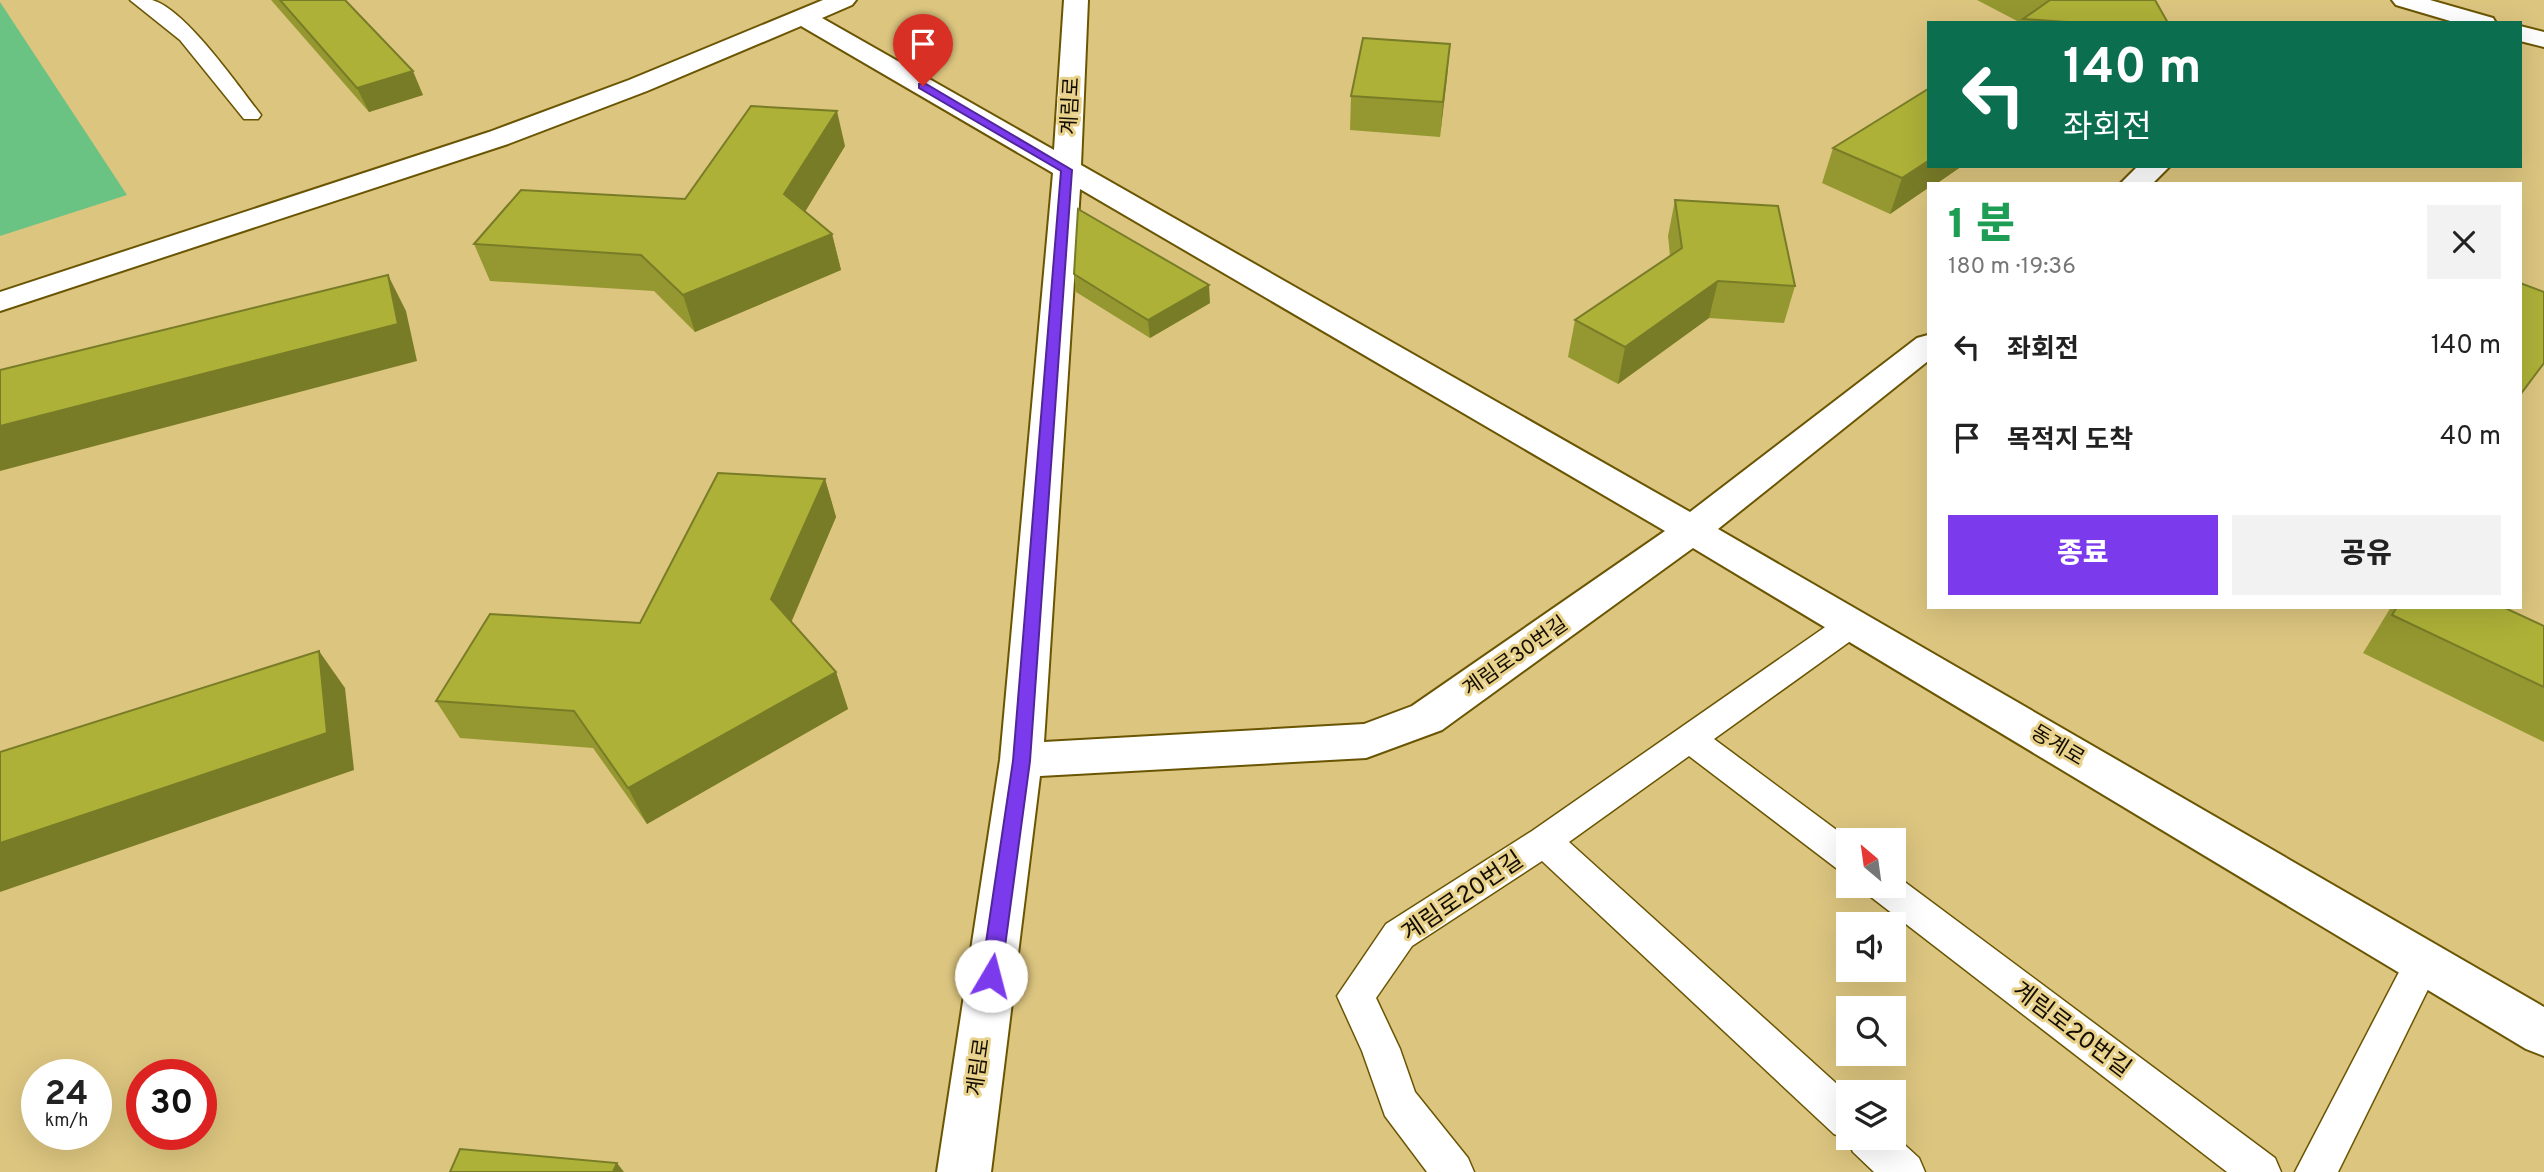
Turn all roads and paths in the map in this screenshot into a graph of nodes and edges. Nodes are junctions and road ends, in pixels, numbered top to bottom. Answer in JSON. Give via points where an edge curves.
{"nodes":[{"id":1,"x":139,"y":0,"type":"edge"},
{"id":2,"x":844,"y":0,"type":"edge"},
{"id":3,"x":1076,"y":0,"type":"edge"},
{"id":4,"x":2404,"y":0,"type":"edge"},
{"id":5,"x":803,"y":16,"type":"junction"},
{"id":6,"x":2477,"y":21,"type":"edge"},
{"id":7,"x":2522,"y":34,"type":"edge"},
{"id":8,"x":2544,"y":40,"type":"edge"},
{"id":9,"x":250,"y":115,"type":"dead end"},
{"id":10,"x":2154,"y":168,"type":"edge"},
{"id":11,"x":1067,"y":170,"type":"junction"},
{"id":12,"x":2136,"y":182,"type":"edge"},
{"id":13,"x":0,"y":302,"type":"edge"},
{"id":14,"x":1927,"y":346,"type":"edge"},
{"id":15,"x":1692,"y":530,"type":"junction"},
{"id":16,"x":1852,"y":624,"type":"junction"},
{"id":17,"x":1688,"y":737,"type":"junction"},
{"id":18,"x":1021,"y":761,"type":"junction"},
{"id":19,"x":1544,"y":841,"type":"junction"},
{"id":20,"x":1836,"y":849,"type":"edge"},
{"id":21,"x":1900,"y":898,"type":"edge"},
{"id":22,"x":2424,"y":961,"type":"junction"},
{"id":23,"x":2544,"y":1033,"type":"edge"},
{"id":24,"x":1836,"y":1109,"type":"edge"},
{"id":25,"x":1880,"y":1150,"type":"edge"},
{"id":26,"x":964,"y":1172,"type":"edge"},
{"id":27,"x":1453,"y":1172,"type":"edge"},
{"id":28,"x":1904,"y":1172,"type":"edge"},
{"id":29,"x":2260,"y":1172,"type":"edge"},
{"id":30,"x":2316,"y":1172,"type":"edge"}],
"edges":[{"from":1,"to":9,"type":"lane","via":[[188,37]]},
{"from":2,"to":5,"type":"street"},
{"from":3,"to":11,"type":"street","name":"계림로"},
{"from":4,"to":6,"type":"street"},
{"from":5,"to":11,"type":"street","name":"동계로"},
{"from":5,"to":13,"type":"street","via":[[699,63],[556,117]]},
{"from":7,"to":8,"type":"street"},
{"from":10,"to":12,"type":"street"},
{"from":11,"to":15,"type":"street","name":"동계로"},
{"from":11,"to":18,"type":"street","name":"계림로"},
{"from":14,"to":15,"type":"street","name":"계림로30번길"},
{"from":15,"to":16,"type":"street","name":"동계로"},
{"from":15,"to":18,"type":"street","name":"계림로30번길","via":[[1427,718],[1405,728],[1366,741]]},
{"from":16,"to":17,"type":"lane","name":"계림로20번길"},
{"from":16,"to":22,"type":"street","name":"동계로"},
{"from":17,"to":19,"type":"lane","name":"계림로20번길"},
{"from":17,"to":20,"type":"lane"},
{"from":18,"to":26,"type":"street","name":"계림로"},
{"from":19,"to":24,"type":"lane","name":"계림로20번길"},
{"from":19,"to":27,"type":"lane","name":"계림로20번길","via":[[1399,935],[1356,996],[1399,1103]]},
{"from":21,"to":29,"type":"lane","name":"계림로20번길"},
{"from":22,"to":23,"type":"street","name":"동계로"},
{"from":22,"to":30,"type":"lane"},
{"from":25,"to":28,"type":"lane"}]}
